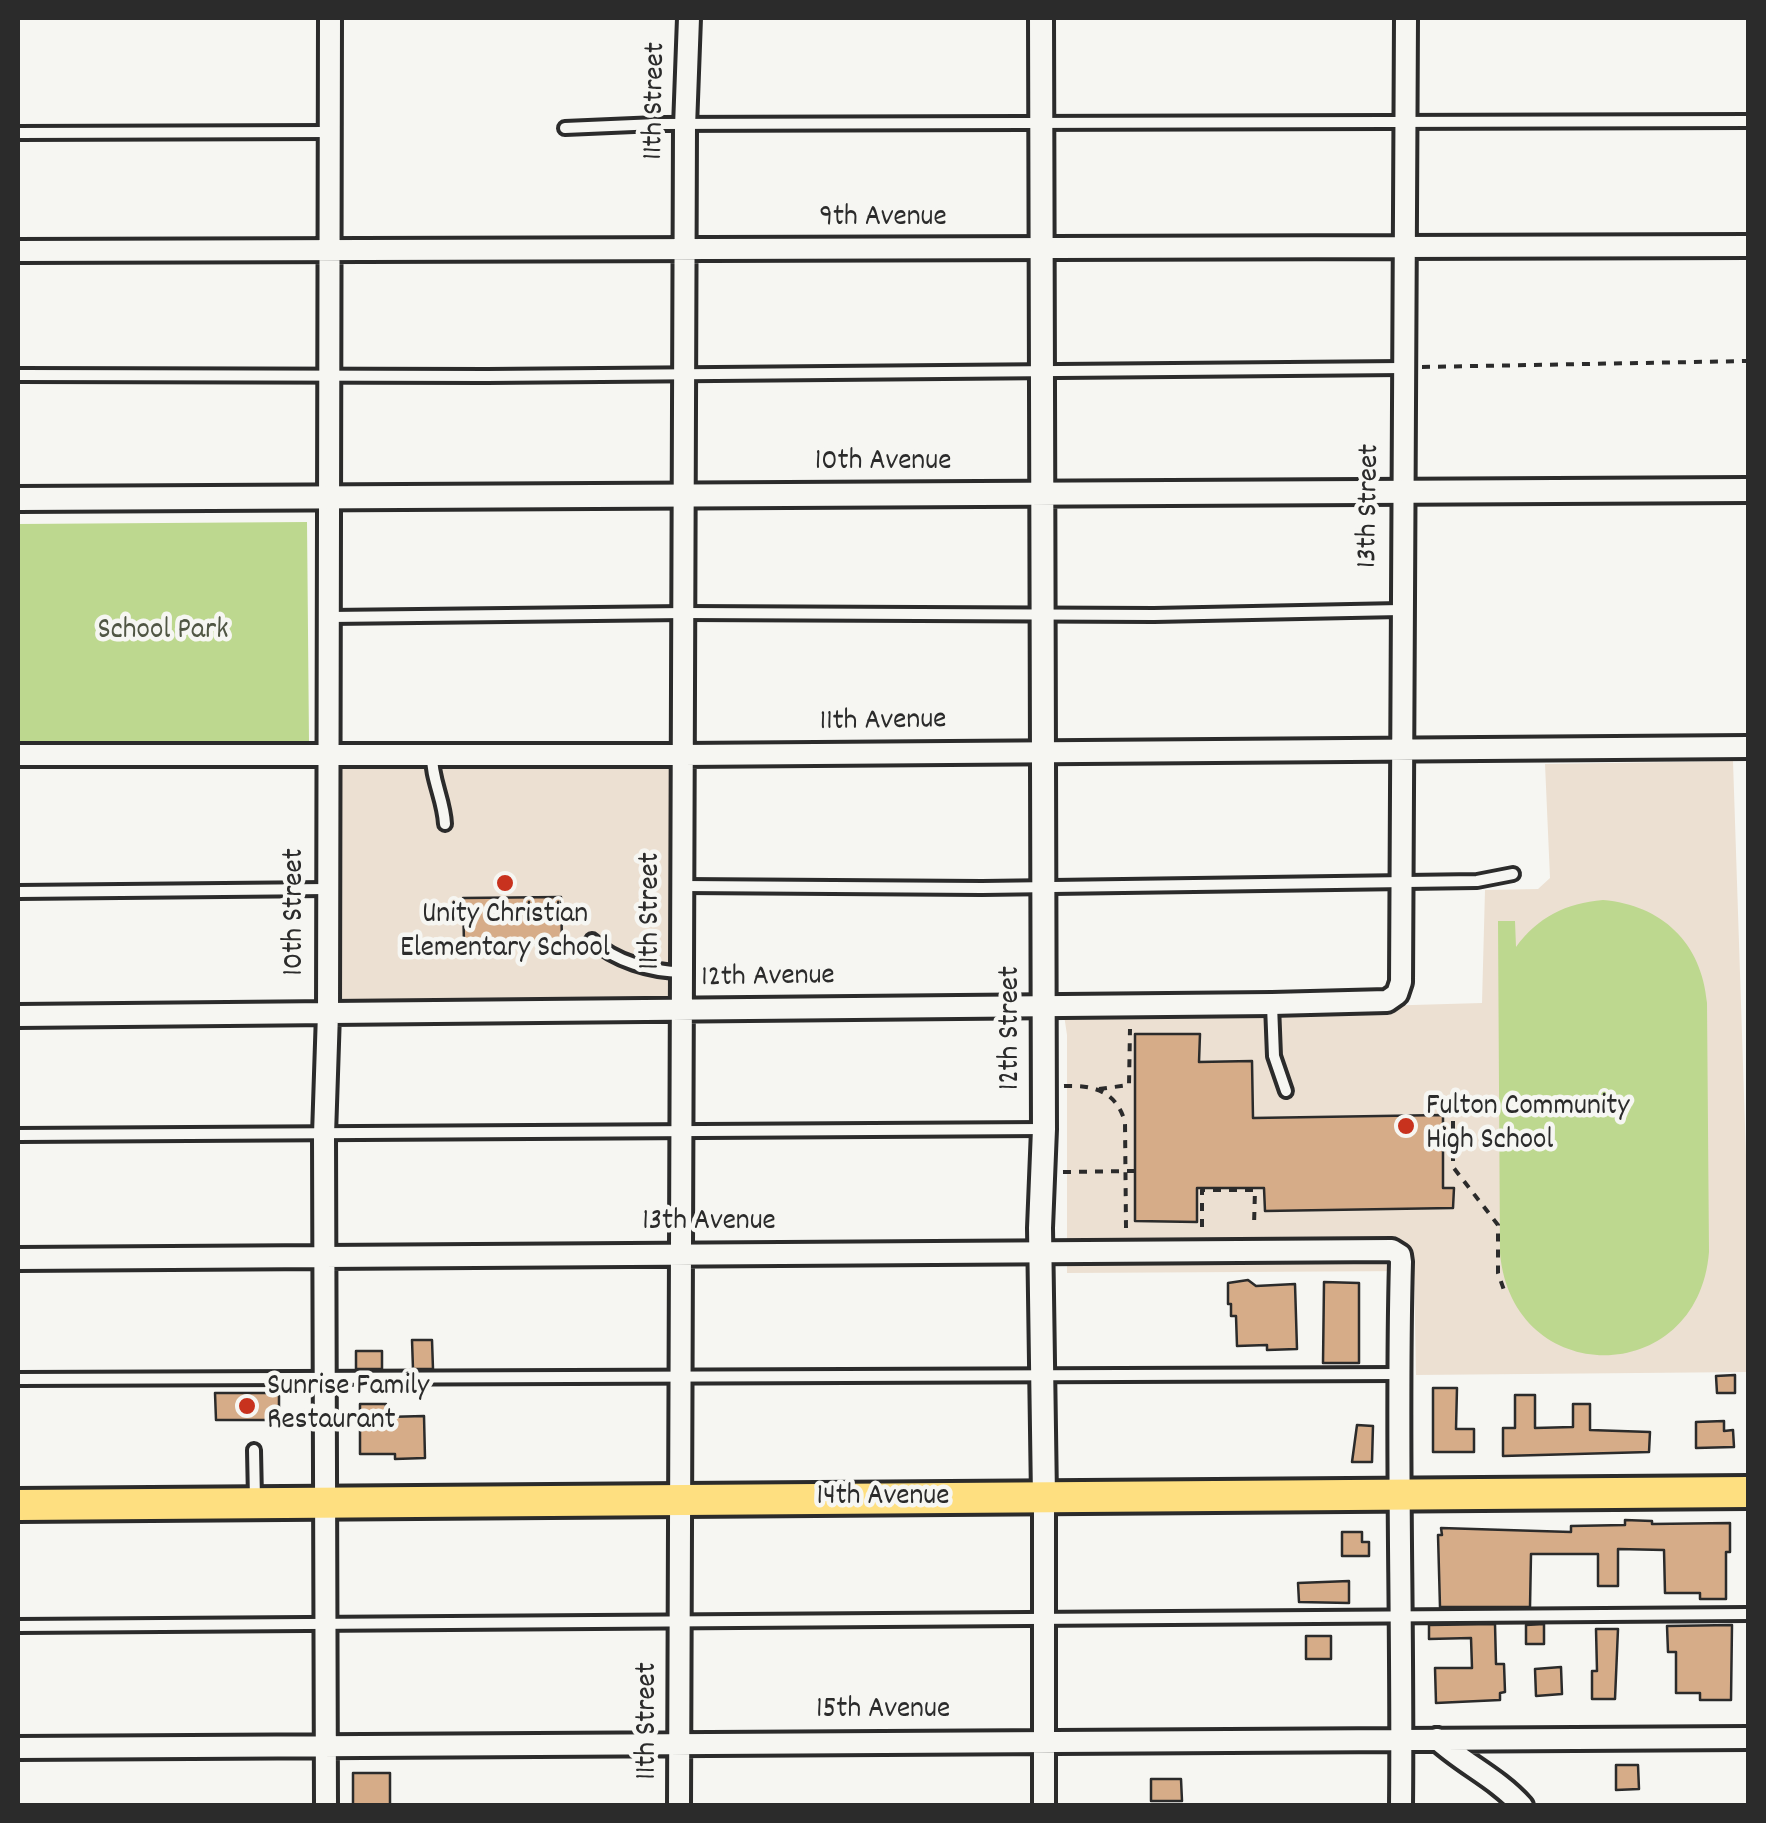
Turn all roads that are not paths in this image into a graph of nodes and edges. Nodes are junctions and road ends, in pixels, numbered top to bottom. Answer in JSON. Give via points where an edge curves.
{"nodes":[{"id":1,"x":330,"y":18,"type":"edge"},
{"id":2,"x":689,"y":18,"type":"edge"},
{"id":3,"x":1041,"y":18,"type":"edge"},
{"id":4,"x":1406,"y":18,"type":"edge"},
{"id":5,"x":1404,"y":120,"type":"junction"},
{"id":6,"x":1042,"y":122,"type":"junction"},
{"id":7,"x":1748,"y":122,"type":"edge"},
{"id":8,"x":685,"y":127,"type":"junction"},
{"id":9,"x":565,"y":128,"type":"dead end"},
{"id":10,"x":328,"y":132,"type":"junction"},
{"id":11,"x":18,"y":133,"type":"edge"},
{"id":12,"x":1748,"y":246,"type":"edge"},
{"id":13,"x":1403,"y":248,"type":"junction"},
{"id":14,"x":328,"y":250,"type":"junction"},
{"id":15,"x":1043,"y":250,"type":"junction"},
{"id":16,"x":18,"y":251,"type":"edge"},
{"id":17,"x":685,"y":251,"type":"junction"},
{"id":18,"x":1402,"y":368,"type":"junction"},
{"id":19,"x":1043,"y":371,"type":"junction"},
{"id":20,"x":684,"y":373,"type":"junction"},
{"id":21,"x":18,"y":375,"type":"edge"},
{"id":22,"x":328,"y":375,"type":"junction"},
{"id":23,"x":1748,"y":490,"type":"edge"},
{"id":24,"x":1402,"y":491,"type":"junction"},
{"id":25,"x":1044,"y":493,"type":"junction"},
{"id":26,"x":684,"y":495,"type":"junction"},
{"id":27,"x":329,"y":497,"type":"junction"},
{"id":28,"x":18,"y":500,"type":"edge"},
{"id":29,"x":1400,"y":610,"type":"junction"},
{"id":30,"x":684,"y":613,"type":"junction"},
{"id":31,"x":1044,"y":614,"type":"junction"},
{"id":32,"x":328,"y":617,"type":"junction"},
{"id":33,"x":1748,"y":747,"type":"edge"},
{"id":34,"x":1402,"y":749,"type":"junction"},
{"id":35,"x":1044,"y":750,"type":"junction"},
{"id":36,"x":328,"y":754,"type":"junction"},
{"id":37,"x":432,"y":754,"type":"junction"},
{"id":38,"x":18,"y":755,"type":"edge"},
{"id":39,"x":683,"y":756,"type":"junction"},
{"id":40,"x":444,"y":824,"type":"dead end"},
{"id":41,"x":1513,"y":874,"type":"dead end"},
{"id":42,"x":1401,"y":880,"type":"junction"},
{"id":43,"x":1044,"y":885,"type":"junction"},
{"id":44,"x":683,"y":886,"type":"junction"},
{"id":45,"x":327,"y":889,"type":"junction"},
{"id":46,"x":18,"y":892,"type":"edge"},
{"id":47,"x":592,"y":940,"type":"dead end"},
{"id":48,"x":682,"y":972,"type":"junction"},
{"id":49,"x":1397,"y":994,"type":"joint"},
{"id":50,"x":1272,"y":1004,"type":"junction"},
{"id":51,"x":1042,"y":1006,"type":"junction"},
{"id":52,"x":682,"y":1010,"type":"junction"},
{"id":53,"x":328,"y":1013,"type":"junction"},
{"id":54,"x":18,"y":1016,"type":"edge"},
{"id":55,"x":1286,"y":1091,"type":"dead end"},
{"id":56,"x":1044,"y":1129,"type":"junction"},
{"id":57,"x":682,"y":1131,"type":"junction"},
{"id":58,"x":18,"y":1136,"type":"edge"},
{"id":59,"x":324,"y":1136,"type":"junction"},
{"id":60,"x":1042,"y":1252,"type":"junction"},
{"id":61,"x":682,"y":1254,"type":"junction"},
{"id":62,"x":324,"y":1256,"type":"junction"},
{"id":63,"x":18,"y":1259,"type":"edge"},
{"id":64,"x":1044,"y":1374,"type":"junction"},
{"id":65,"x":1398,"y":1374,"type":"junction"},
{"id":66,"x":325,"y":1376,"type":"junction"},
{"id":67,"x":681,"y":1376,"type":"junction"},
{"id":68,"x":18,"y":1380,"type":"edge"},
{"id":69,"x":254,"y":1450,"type":"dead end"},
{"id":70,"x":1748,"y":1492,"type":"edge"},
{"id":71,"x":1400,"y":1495,"type":"junction"},
{"id":72,"x":1044,"y":1497,"type":"junction"},
{"id":73,"x":680,"y":1500,"type":"junction"},
{"id":74,"x":325,"y":1502,"type":"junction"},
{"id":75,"x":254,"y":1503,"type":"junction"},
{"id":76,"x":18,"y":1505,"type":"edge"},
{"id":77,"x":1403,"y":1614,"type":"junction"},
{"id":78,"x":1748,"y":1614,"type":"edge"},
{"id":79,"x":1044,"y":1619,"type":"junction"},
{"id":80,"x":325,"y":1623,"type":"junction"},
{"id":81,"x":680,"y":1623,"type":"junction"},
{"id":82,"x":18,"y":1626,"type":"edge"},
{"id":83,"x":1402,"y":1738,"type":"junction"},
{"id":84,"x":1748,"y":1738,"type":"edge"},
{"id":85,"x":1437,"y":1739,"type":"junction"},
{"id":86,"x":679,"y":1742,"type":"junction"},
{"id":87,"x":1044,"y":1742,"type":"junction"},
{"id":88,"x":326,"y":1745,"type":"junction"},
{"id":89,"x":18,"y":1748,"type":"edge"},
{"id":90,"x":326,"y":1806,"type":"edge"},
{"id":91,"x":679,"y":1806,"type":"edge"},
{"id":92,"x":1044,"y":1806,"type":"edge"},
{"id":93,"x":1401,"y":1806,"type":"edge"},
{"id":94,"x":1522,"y":1806,"type":"edge"}],
"edges":[{"from":1,"to":10,"type":"street","name":"10th Street"},
{"from":2,"to":8,"type":"street","name":"11th Street"},
{"from":3,"to":6,"type":"street","name":"12th Street"},
{"from":4,"to":5,"type":"street","name":"13th Street"},
{"from":5,"to":6,"type":"lane"},
{"from":5,"to":7,"type":"lane"},
{"from":5,"to":13,"type":"street","name":"13th Street"},
{"from":6,"to":8,"type":"lane"},
{"from":6,"to":15,"type":"street","name":"12th Street"},
{"from":8,"to":9,"type":"lane"},
{"from":8,"to":17,"type":"street","name":"11th Street"},
{"from":10,"to":11,"type":"lane"},
{"from":10,"to":14,"type":"street","name":"10th Street"},
{"from":12,"to":13,"type":"street","name":"9th Avenue"},
{"from":13,"to":15,"type":"street","name":"9th Avenue"},
{"from":13,"to":18,"type":"street","name":"13th Street"},
{"from":14,"to":16,"type":"street","name":"9th Avenue"},
{"from":14,"to":17,"type":"street","name":"9th Avenue"},
{"from":14,"to":22,"type":"street","name":"10th Street"},
{"from":15,"to":17,"type":"street","name":"9th Avenue"},
{"from":15,"to":19,"type":"street","name":"12th Street"},
{"from":17,"to":20,"type":"street","name":"11th Street"},
{"from":18,"to":19,"type":"lane"},
{"from":18,"to":24,"type":"street","name":"13th Street"},
{"from":19,"to":20,"type":"lane"},
{"from":19,"to":25,"type":"street","name":"12th Street"},
{"from":20,"to":22,"type":"lane"},
{"from":20,"to":26,"type":"street","name":"11th Street"},
{"from":21,"to":22,"type":"lane"},
{"from":22,"to":27,"type":"street","name":"10th Street"},
{"from":23,"to":24,"type":"street","name":"10th Avenue"},
{"from":24,"to":25,"type":"street","name":"10th Avenue"},
{"from":24,"to":29,"type":"street","name":"13th Street"},
{"from":25,"to":26,"type":"street","name":"10th Avenue"},
{"from":25,"to":31,"type":"street","name":"12th Street"},
{"from":26,"to":27,"type":"street","name":"10th Avenue"},
{"from":26,"to":30,"type":"street","name":"11th Street"},
{"from":27,"to":28,"type":"street","name":"10th Avenue"},
{"from":27,"to":32,"type":"street","name":"10th Street"},
{"from":29,"to":31,"type":"lane"},
{"from":29,"to":34,"type":"street","name":"13th Street"},
{"from":30,"to":31,"type":"lane"},
{"from":30,"to":32,"type":"lane"},
{"from":30,"to":39,"type":"street","name":"11th Street"},
{"from":31,"to":35,"type":"street","name":"12th Street"},
{"from":32,"to":36,"type":"street","name":"10th Street"},
{"from":33,"to":34,"type":"street","name":"11th Avenue"},
{"from":34,"to":35,"type":"street","name":"11th Avenue"},
{"from":34,"to":42,"type":"street","name":"13th Street"},
{"from":35,"to":39,"type":"street","name":"11th Avenue"},
{"from":35,"to":43,"type":"street","name":"12th Street"},
{"from":36,"to":37,"type":"street","name":"11th Avenue"},
{"from":36,"to":38,"type":"street","name":"11th Avenue"},
{"from":36,"to":45,"type":"street","name":"10th Street"},
{"from":37,"to":39,"type":"street","name":"11th Avenue"},
{"from":37,"to":40,"type":"lane"},
{"from":39,"to":44,"type":"street","name":"11th Street"},
{"from":41,"to":42,"type":"lane","via":[[1477,881]]},
{"from":42,"to":43,"type":"lane"},
{"from":42,"to":49,"type":"street","name":"13th Street"},
{"from":43,"to":44,"type":"lane"},
{"from":43,"to":51,"type":"street","name":"12th Street"},
{"from":44,"to":48,"type":"street","name":"11th Street"},
{"from":45,"to":46,"type":"lane"},
{"from":45,"to":53,"type":"street","name":"10th Street"},
{"from":47,"to":48,"type":"lane","via":[[612,955]]},
{"from":48,"to":52,"type":"street","name":"11th Street"},
{"from":49,"to":50,"type":"street","name":"12th Avenue","via":[[1387,1001]]},
{"from":50,"to":51,"type":"street","name":"12th Avenue"},
{"from":50,"to":55,"type":"lane","via":[[1274,1056]]},
{"from":51,"to":52,"type":"street","name":"12th Avenue"},
{"from":51,"to":56,"type":"street","name":"12th Street"},
{"from":52,"to":53,"type":"street","name":"12th Avenue"},
{"from":52,"to":57,"type":"street","name":"11th Street"},
{"from":53,"to":54,"type":"street","name":"12th Avenue"},
{"from":53,"to":59,"type":"street","name":"10th Street"},
{"from":56,"to":57,"type":"lane"},
{"from":56,"to":60,"type":"street","name":"12th Street"},
{"from":57,"to":59,"type":"lane"},
{"from":57,"to":61,"type":"street","name":"11th Street"},
{"from":58,"to":59,"type":"lane"},
{"from":59,"to":62,"type":"street","name":"10th Street"},
{"from":60,"to":61,"type":"street","name":"13th Avenue"},
{"from":60,"to":64,"type":"street","name":"12th Street"},
{"from":60,"to":65,"type":"street","name":"13th Avenue","via":[[1392,1250],[1400,1255]]},
{"from":61,"to":62,"type":"street","name":"13th Avenue"},
{"from":61,"to":67,"type":"street","name":"11th Street"},
{"from":62,"to":63,"type":"street","name":"13th Avenue"},
{"from":62,"to":66,"type":"street","name":"10th Street"},
{"from":64,"to":65,"type":"lane"},
{"from":64,"to":67,"type":"lane"},
{"from":64,"to":72,"type":"street","name":"12th Street"},
{"from":65,"to":71,"type":"street"},
{"from":66,"to":67,"type":"lane"},
{"from":66,"to":68,"type":"lane"},
{"from":66,"to":74,"type":"street","name":"10th Street"},
{"from":67,"to":73,"type":"street","name":"11th Street"},
{"from":69,"to":75,"type":"lane"},
{"from":70,"to":71,"type":"main road","name":"14th Avenue"},
{"from":71,"to":72,"type":"main road","name":"14th Avenue"},
{"from":71,"to":77,"type":"street"},
{"from":72,"to":73,"type":"main road","name":"14th Avenue"},
{"from":72,"to":79,"type":"street","name":"12th Street"},
{"from":73,"to":74,"type":"main road","name":"14th Avenue"},
{"from":73,"to":81,"type":"street","name":"11th Street"},
{"from":74,"to":75,"type":"main road","name":"14th Avenue"},
{"from":74,"to":80,"type":"street","name":"10th Street"},
{"from":75,"to":76,"type":"main road","name":"14th Avenue"},
{"from":77,"to":78,"type":"lane"},
{"from":77,"to":79,"type":"lane"},
{"from":77,"to":83,"type":"street"},
{"from":79,"to":81,"type":"lane"},
{"from":79,"to":87,"type":"street","name":"12th Street"},
{"from":80,"to":81,"type":"lane"},
{"from":80,"to":82,"type":"lane"},
{"from":80,"to":88,"type":"street","name":"10th Street"},
{"from":81,"to":86,"type":"street","name":"11th Street"},
{"from":83,"to":85,"type":"street","name":"15th Avenue"},
{"from":83,"to":87,"type":"street","name":"15th Avenue"},
{"from":83,"to":93,"type":"street"},
{"from":84,"to":85,"type":"street","name":"15th Avenue"},
{"from":85,"to":94,"type":"street"},
{"from":86,"to":87,"type":"street","name":"15th Avenue"},
{"from":86,"to":88,"type":"street","name":"15th Avenue"},
{"from":86,"to":91,"type":"street","name":"11th Street"},
{"from":87,"to":92,"type":"street","name":"12th Street"},
{"from":88,"to":89,"type":"street","name":"15th Avenue"},
{"from":88,"to":90,"type":"street","name":"10th Street"}]}
